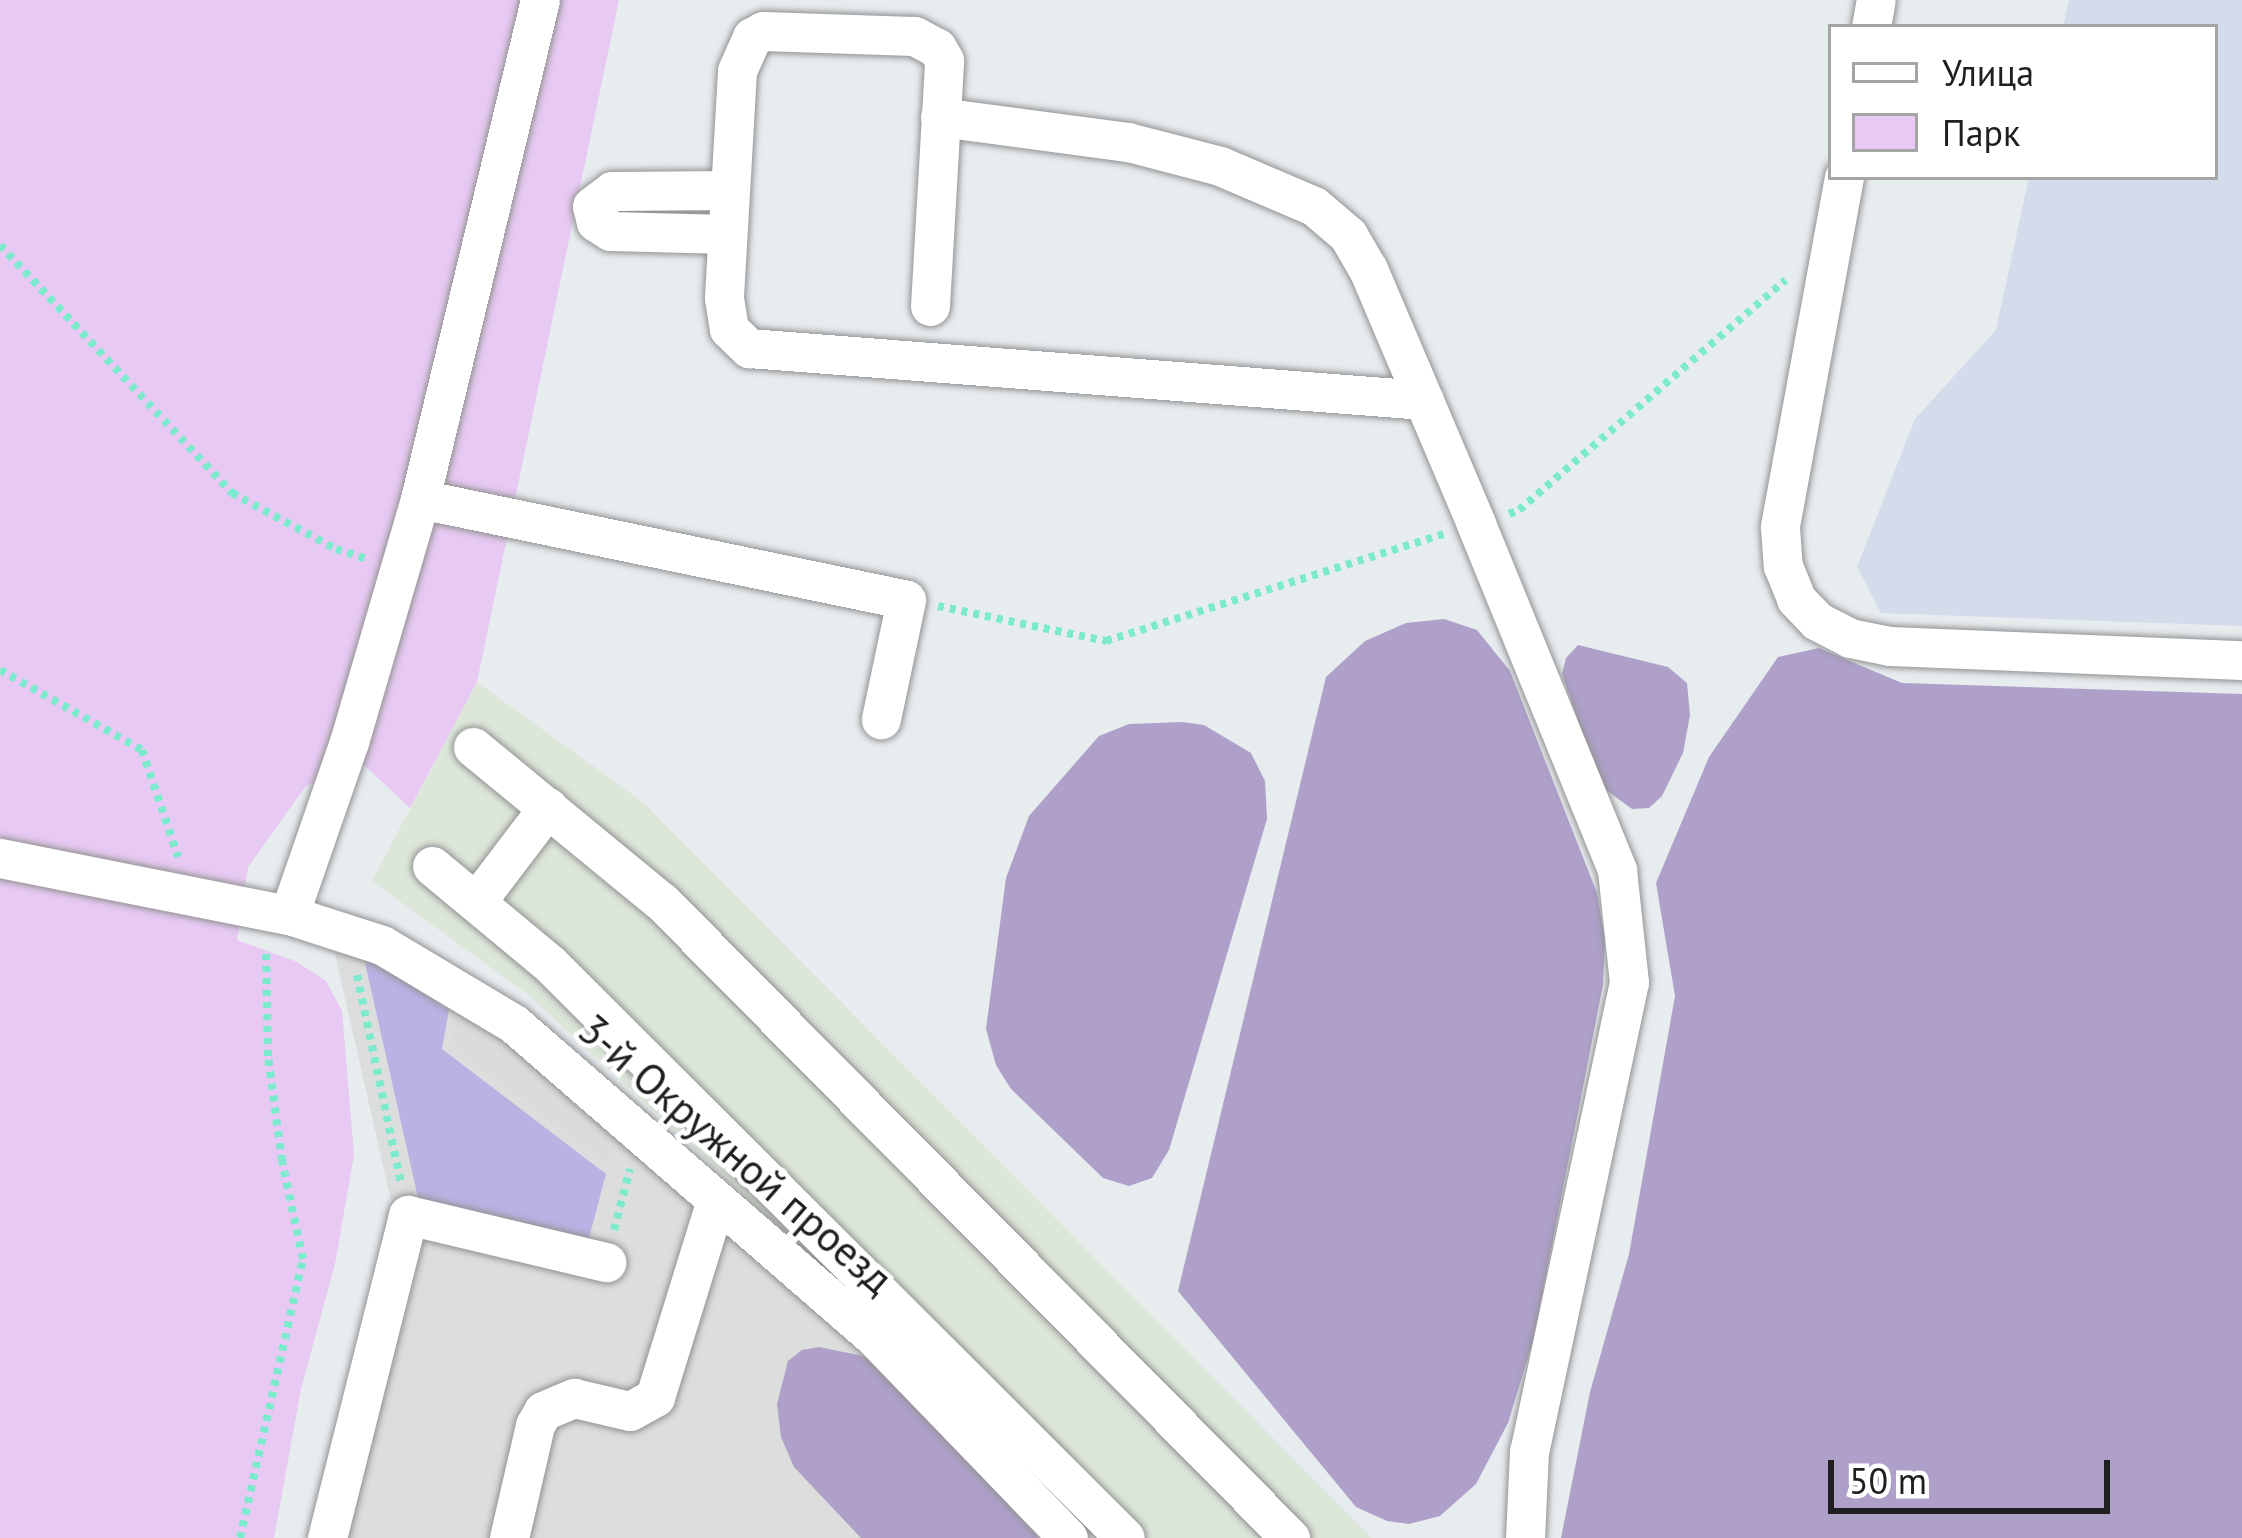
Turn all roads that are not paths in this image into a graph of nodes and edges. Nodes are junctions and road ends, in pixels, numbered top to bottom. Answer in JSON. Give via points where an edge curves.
{"nodes":[{"id":1,"x":539,"y":0,"type":"edge"},
{"id":2,"x":940,"y":117,"type":"junction"},
{"id":3,"x":1843,"y":180,"type":"edge"},
{"id":4,"x":730,"y":190,"type":"junction"},
{"id":5,"x":728,"y":234,"type":"junction"},
{"id":6,"x":930,"y":306,"type":"dead end"},
{"id":7,"x":1424,"y":400,"type":"junction"},
{"id":8,"x":420,"y":499,"type":"junction"},
{"id":9,"x":2242,"y":659,"type":"edge"},
{"id":10,"x":881,"y":719,"type":"dead end"},
{"id":11,"x":472,"y":747,"type":"dead end"},
{"id":12,"x":548,"y":807,"type":"junction"},
{"id":13,"x":0,"y":858,"type":"edge"},
{"id":14,"x":432,"y":866,"type":"dead end"},
{"id":15,"x":476,"y":902,"type":"junction"},
{"id":16,"x":277,"y":913,"type":"junction"},
{"id":17,"x":716,"y":1200,"type":"junction"},
{"id":18,"x":606,"y":1262,"type":"dead end"},
{"id":19,"x":327,"y":1538,"type":"edge"},
{"id":20,"x":508,"y":1538,"type":"edge"},
{"id":21,"x":1068,"y":1538,"type":"edge"},
{"id":22,"x":1125,"y":1538,"type":"edge"},
{"id":23,"x":1289,"y":1538,"type":"edge"},
{"id":24,"x":1525,"y":1538,"type":"edge"}],
"edges":[{"from":1,"to":8,"type":"street"},
{"from":2,"to":4,"type":"street","via":[[944,60],[929,40],[763,32],[740,56]]},
{"from":2,"to":6,"type":"street"},
{"from":2,"to":7,"type":"street","via":[[1128,142],[1220,166],[1314,206],[1348,235],[1368,269]]},
{"from":3,"to":9,"type":"street","via":[[1780,526],[1796,599],[1850,638],[1890,646]]},
{"from":4,"to":5,"type":"street"},
{"from":4,"to":5,"type":"street","via":[[612,191],[592,206],[596,222],[610,231]]},
{"from":5,"to":7,"type":"street","via":[[729,329],[764,352]]},
{"from":7,"to":24,"type":"street","via":[[1617,870],[1629,982],[1529,1451]]},
{"from":8,"to":10,"type":"street","via":[[906,600]]},
{"from":8,"to":16,"type":"street","via":[[349,742]]},
{"from":11,"to":12,"type":"street"},
{"from":12,"to":15,"type":"street"},
{"from":12,"to":23,"type":"street","via":[[662,902]]},
{"from":13,"to":16,"type":"street","name":"3-й Окружной проезд"},
{"from":14,"to":15,"type":"street"},
{"from":15,"to":22,"type":"street","via":[[550,964]]},
{"from":16,"to":17,"type":"street","name":"3-й Окружной проезд","via":[[382,945],[514,1024]]},
{"from":17,"to":20,"type":"street","via":[[656,1397],[630,1411],[574,1398],[543,1411]]},
{"from":17,"to":21,"type":"street","name":"3-й Окружной проезд","via":[[874,1337]]},
{"from":18,"to":19,"type":"street","via":[[407,1215]]}]}
